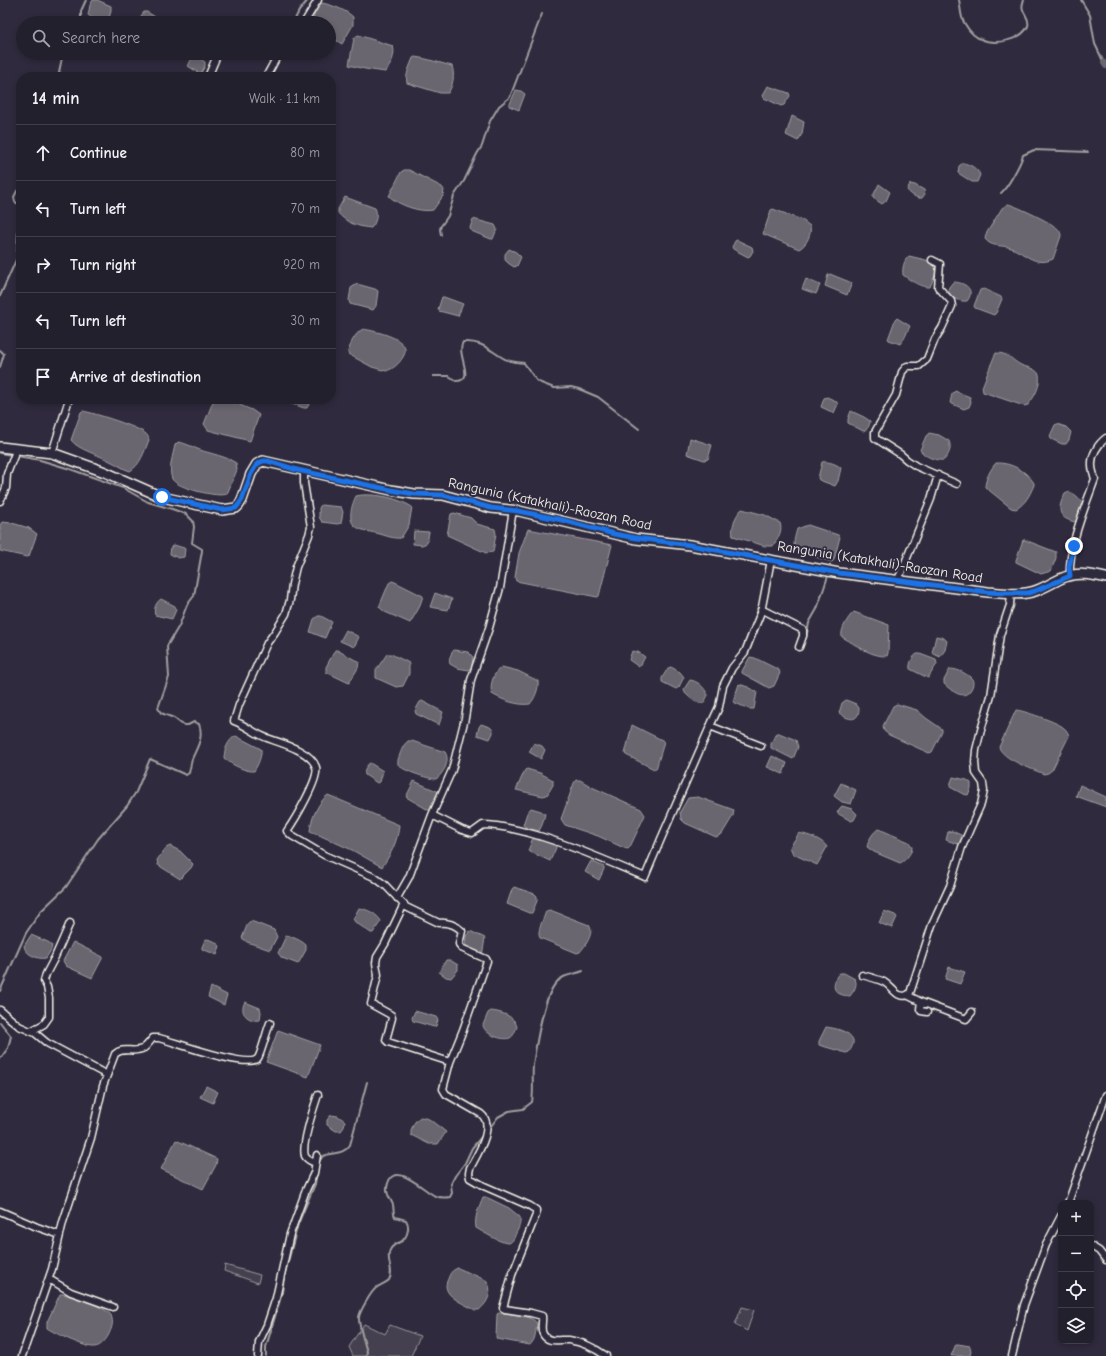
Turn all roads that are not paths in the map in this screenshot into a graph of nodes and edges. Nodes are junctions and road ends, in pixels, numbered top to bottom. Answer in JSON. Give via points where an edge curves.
{"nodes":[{"id":1,"x":318,"y":0,"type":"edge"},
{"id":2,"x":308,"y":16,"type":"edge"},
{"id":3,"x":215,"y":60,"type":"edge"},
{"id":4,"x":275,"y":60,"type":"edge"},
{"id":5,"x":210,"y":72,"type":"edge"},
{"id":6,"x":269,"y":72,"type":"edge"},
{"id":7,"x":932,"y":260,"type":"dead end"},
{"id":8,"x":67,"y":404,"type":"edge"},
{"id":9,"x":1106,"y":438,"type":"edge"},
{"id":10,"x":0,"y":447,"type":"edge"},
{"id":11,"x":52,"y":452,"type":"junction"},
{"id":12,"x":16,"y":453,"type":"junction"},
{"id":13,"x":304,"y":471,"type":"junction"},
{"id":14,"x":938,"y":475,"type":"junction"},
{"id":15,"x":956,"y":484,"type":"dead end"},
{"id":16,"x":0,"y":501,"type":"edge"},
{"id":17,"x":513,"y":510,"type":"junction"},
{"id":18,"x":770,"y":560,"type":"junction"},
{"id":19,"x":1070,"y":576,"type":"junction"},
{"id":20,"x":1106,"y":578,"type":"edge"},
{"id":21,"x":898,"y":580,"type":"junction"},
{"id":22,"x":1011,"y":593,"type":"junction"},
{"id":23,"x":761,"y":609,"type":"junction"},
{"id":24,"x":799,"y":647,"type":"dead end"},
{"id":25,"x":710,"y":726,"type":"junction"},
{"id":26,"x":761,"y":746,"type":"dead end"},
{"id":27,"x":432,"y":815,"type":"junction"},
{"id":28,"x":397,"y":898,"type":"junction"},
{"id":29,"x":404,"y":904,"type":"junction"},
{"id":30,"x":70,"y":923,"type":"dead end"},
{"id":31,"x":862,"y":975,"type":"dead end"},
{"id":32,"x":907,"y":995,"type":"junction"},
{"id":33,"x":921,"y":1002,"type":"junction"},
{"id":34,"x":0,"y":1010,"type":"edge"},
{"id":35,"x":927,"y":1012,"type":"dead end"},
{"id":36,"x":972,"y":1012,"type":"dead end"},
{"id":37,"x":270,"y":1023,"type":"dead end"},
{"id":38,"x":31,"y":1031,"type":"junction"},
{"id":39,"x":450,"y":1062,"type":"junction"},
{"id":40,"x":106,"y":1075,"type":"junction"},
{"id":41,"x":318,"y":1095,"type":"dead end"},
{"id":42,"x":1106,"y":1095,"type":"edge"},
{"id":43,"x":317,"y":1155,"type":"dead end"},
{"id":44,"x":315,"y":1163,"type":"junction"},
{"id":45,"x":1069,"y":1200,"type":"edge"},
{"id":46,"x":0,"y":1210,"type":"edge"},
{"id":47,"x":1058,"y":1228,"type":"edge"},
{"id":48,"x":60,"y":1235,"type":"junction"},
{"id":49,"x":1094,"y":1248,"type":"edge"},
{"id":50,"x":1106,"y":1260,"type":"edge"},
{"id":51,"x":49,"y":1279,"type":"junction"},
{"id":52,"x":113,"y":1307,"type":"dead end"},
{"id":53,"x":22,"y":1356,"type":"edge"},
{"id":54,"x":258,"y":1356,"type":"edge"},
{"id":55,"x":606,"y":1356,"type":"edge"},
{"id":56,"x":1012,"y":1356,"type":"edge"}],
"edges":[{"from":1,"to":2,"type":"street"},
{"from":3,"to":5,"type":"street"},
{"from":4,"to":6,"type":"street"},
{"from":7,"to":14,"type":"street","via":[[940,264],[938,287],[951,301],[952,306],[927,359],[919,366],[907,366],[902,372],[896,395],[875,432],[875,438],[916,466]]},
{"from":8,"to":11,"type":"street"},
{"from":9,"to":19,"type":"street","via":[[1097,447],[1092,460],[1091,468],[1095,479],[1074,546],[1069,567]]},
{"from":10,"to":12,"type":"main road","name":"Rangunia (Katakhali)-Raozan Road"},
{"from":11,"to":12,"type":"main road","name":"Rangunia (Katakhali)-Raozan Road"},
{"from":11,"to":13,"type":"main road","name":"Rangunia (Katakhali)-Raozan Road","via":[[162,497],[222,510],[236,508],[239,505],[258,463],[268,461]]},
{"from":12,"to":16,"type":"street"},
{"from":13,"to":17,"type":"main road","name":"Rangunia (Katakhali)-Raozan Road","via":[[391,490],[443,495],[491,508]]},
{"from":13,"to":28,"type":"street","via":[[311,527],[309,535],[296,567],[286,614],[267,644],[234,721],[261,736],[301,751],[316,767],[309,792],[287,831],[324,856],[374,877]]},
{"from":14,"to":15,"type":"street"},
{"from":14,"to":21,"type":"street","via":[[931,499]]},
{"from":17,"to":18,"type":"main road","name":"Rangunia (Katakhali)-Raozan Road","via":[[614,534]]},
{"from":17,"to":27,"type":"street","via":[[500,588],[471,680],[454,763]]},
{"from":18,"to":21,"type":"main road","name":"Rangunia (Katakhali)-Raozan Road","via":[[839,573]]},
{"from":18,"to":23,"type":"street"},
{"from":19,"to":20,"type":"main road","name":"Rangunia (Katakhali)-Raozan Road","via":[[1088,574]]},
{"from":19,"to":22,"type":"main road","name":"Rangunia (Katakhali)-Raozan Road","via":[[1035,591]]},
{"from":21,"to":22,"type":"main road","name":"Rangunia (Katakhali)-Raozan Road"},
{"from":22,"to":32,"type":"street","via":[[1010,606],[1000,635],[991,696],[976,750],[976,772],[983,783],[984,791],[981,804],[962,847],[950,886],[936,914],[911,990]]},
{"from":23,"to":24,"type":"street","via":[[803,630]]},
{"from":23,"to":25,"type":"street","via":[[745,652],[732,668],[724,686],[719,707]]},
{"from":25,"to":26,"type":"street"},
{"from":25,"to":27,"type":"street","via":[[645,877],[576,848],[522,831],[504,826],[482,825],[472,833]]},
{"from":27,"to":28,"type":"street","via":[[409,877]]},
{"from":28,"to":29,"type":"street"},
{"from":29,"to":39,"type":"street","via":[[439,923],[444,922],[459,928],[462,931],[461,948],[487,961]]},
{"from":29,"to":39,"type":"street","via":[[377,957],[378,975],[371,1004],[392,1015],[386,1040],[388,1042]]},
{"from":30,"to":38,"type":"street","via":[[44,981],[49,998],[48,1018],[44,1024]]},
{"from":31,"to":32,"type":"street","via":[[885,983],[900,996]]},
{"from":32,"to":33,"type":"street"},
{"from":33,"to":35,"type":"street","via":[[921,1011]]},
{"from":33,"to":36,"type":"street","via":[[966,1019]]},
{"from":34,"to":38,"type":"street","via":[[19,1026]]},
{"from":37,"to":40,"type":"street","via":[[259,1057],[254,1061],[228,1059],[176,1042],[153,1038],[141,1049],[122,1049],[116,1052]]},
{"from":38,"to":40,"type":"street","via":[[47,1043]]},
{"from":39,"to":55,"type":"street","via":[[444,1093],[481,1114],[487,1123],[483,1141],[470,1168],[470,1178],[536,1210],[509,1282],[503,1308],[542,1316],[542,1330],[545,1336],[556,1341],[572,1340]]},
{"from":40,"to":48,"type":"street","via":[[93,1131]]},
{"from":41,"to":44,"type":"street","via":[[304,1151],[308,1160]]},
{"from":42,"to":45,"type":"street"},
{"from":43,"to":44,"type":"street"},
{"from":44,"to":54,"type":"street","via":[[314,1173],[290,1234],[276,1298],[259,1342]]},
{"from":46,"to":48,"type":"street"},
{"from":47,"to":56,"type":"street","via":[[1046,1245],[1024,1305]]},
{"from":48,"to":51,"type":"street"},
{"from":49,"to":50,"type":"street"},
{"from":51,"to":52,"type":"street","via":[[71,1292]]},
{"from":51,"to":53,"type":"street"}]}
